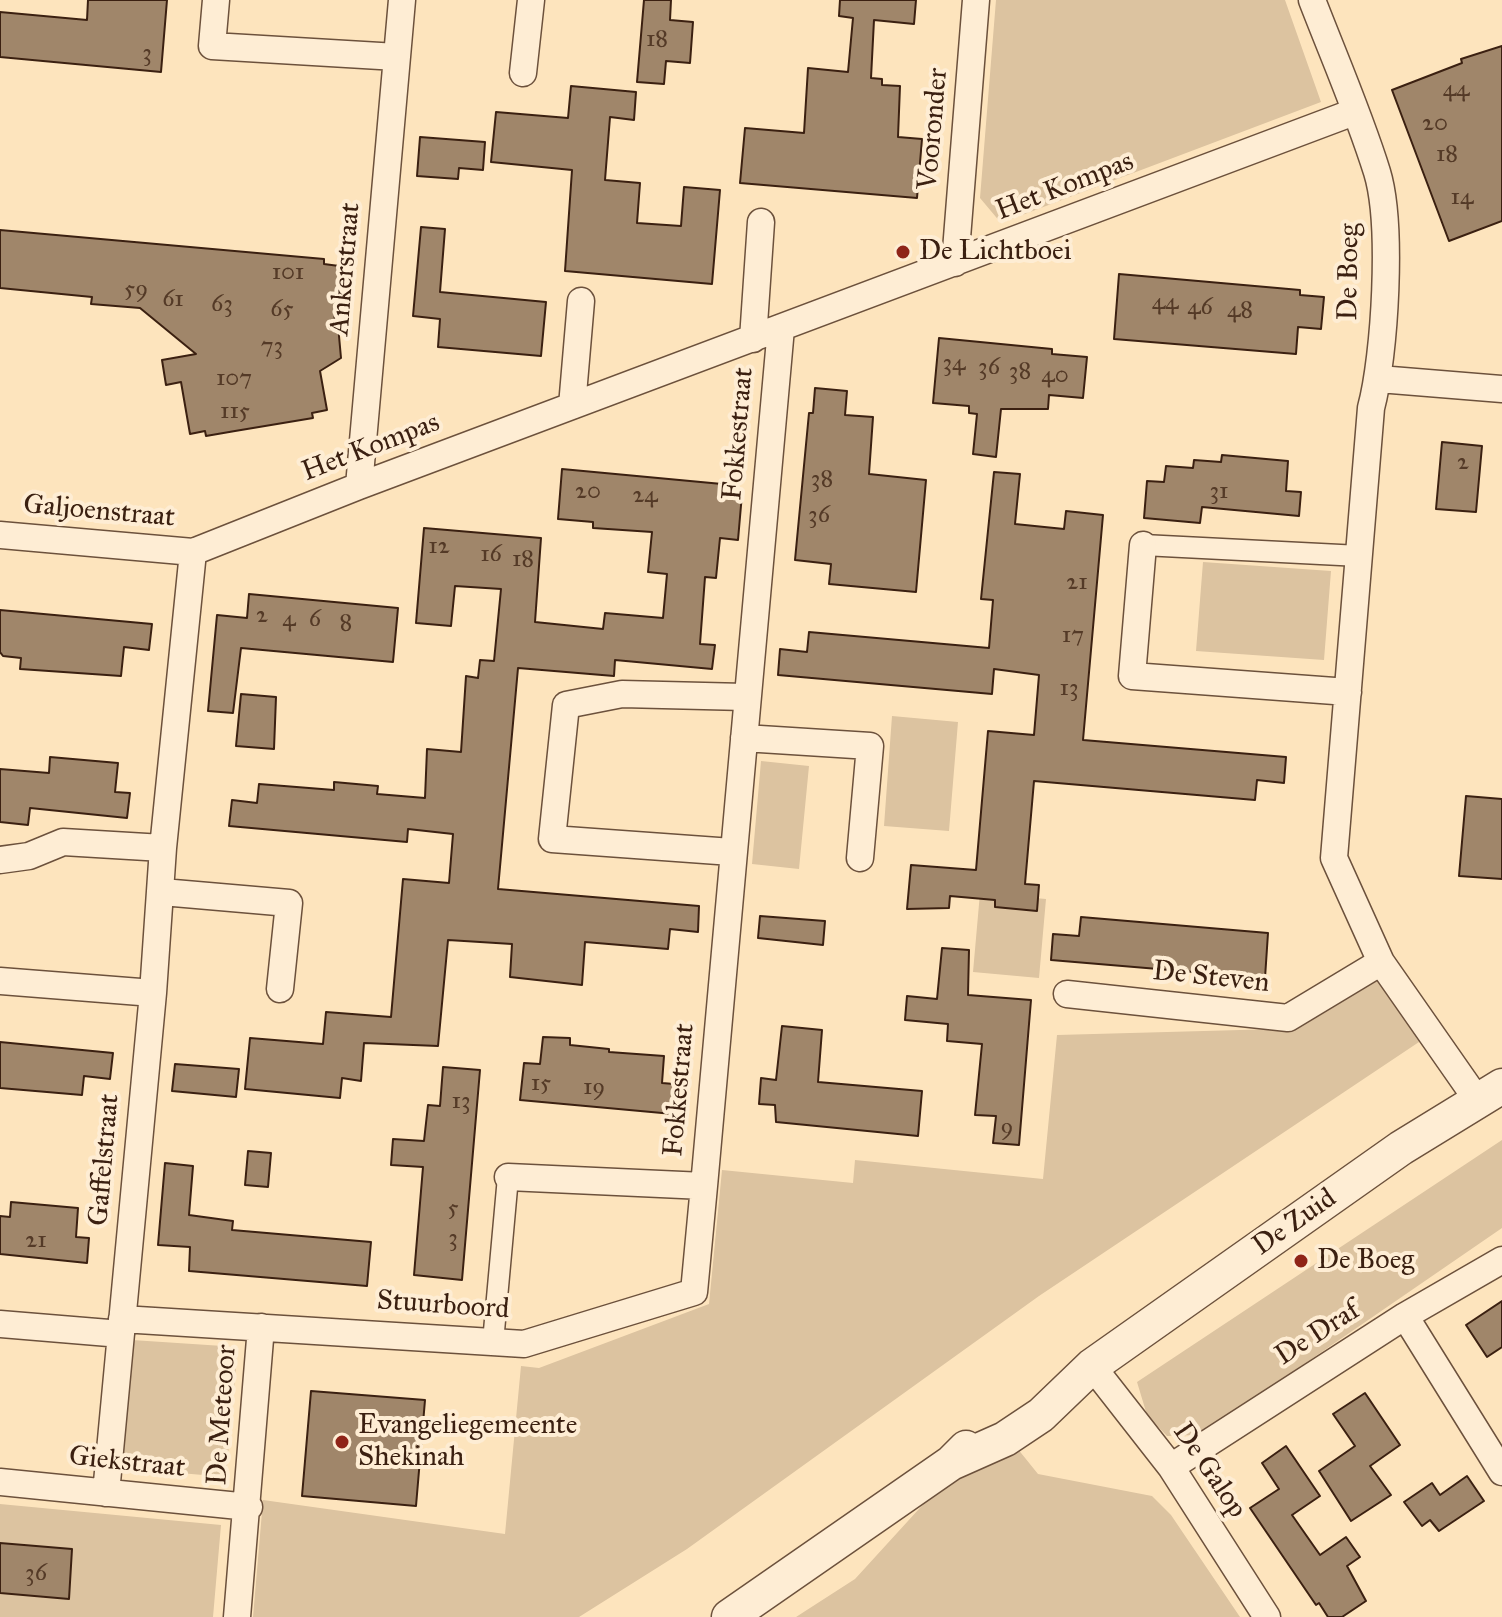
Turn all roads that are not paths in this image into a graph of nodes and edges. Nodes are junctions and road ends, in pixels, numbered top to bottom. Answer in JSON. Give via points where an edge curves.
{"nodes":[{"id":1,"x":216,"y":0,"type":"edge"},
{"id":2,"x":402,"y":0,"type":"edge"},
{"id":3,"x":531,"y":0,"type":"edge"},
{"id":4,"x":976,"y":0,"type":"edge"},
{"id":5,"x":1312,"y":0,"type":"edge"},
{"id":6,"x":397,"y":57,"type":"junction"},
{"id":7,"x":523,"y":73,"type":"dead end"},
{"id":8,"x":1354,"y":112,"type":"junction"},
{"id":9,"x":761,"y":222,"type":"dead end"},
{"id":10,"x":955,"y":263,"type":"junction"},
{"id":11,"x":581,"y":301,"type":"dead end"},
{"id":12,"x":781,"y":328,"type":"junction"},
{"id":13,"x":753,"y":339,"type":"junction"},
{"id":14,"x":1379,"y":379,"type":"junction"},
{"id":15,"x":1502,"y":389,"type":"edge"},
{"id":16,"x":572,"y":406,"type":"junction"},
{"id":17,"x":359,"y":486,"type":"junction"},
{"id":18,"x":0,"y":535,"type":"edge"},
{"id":19,"x":1143,"y":545,"type":"joint"},
{"id":20,"x":193,"y":552,"type":"junction"},
{"id":21,"x":1360,"y":556,"type":"junction"},
{"id":22,"x":1348,"y":692,"type":"junction"},
{"id":23,"x":745,"y":697,"type":"junction"},
{"id":24,"x":744,"y":738,"type":"junction"},
{"id":25,"x":163,"y":848,"type":"junction"},
{"id":26,"x":732,"y":852,"type":"junction"},
{"id":27,"x":860,"y":858,"type":"dead end"},
{"id":28,"x":0,"y":860,"type":"edge"},
{"id":29,"x":162,"y":892,"type":"junction"},
{"id":30,"x":1381,"y":962,"type":"junction"},
{"id":31,"x":0,"y":981,"type":"edge"},
{"id":32,"x":280,"y":989,"type":"dead end"},
{"id":33,"x":153,"y":993,"type":"junction"},
{"id":34,"x":1067,"y":994,"type":"dead end"},
{"id":35,"x":1490,"y":1094,"type":"edge"},
{"id":36,"x":508,"y":1177,"type":"joint"},
{"id":37,"x":704,"y":1186,"type":"junction"},
{"id":38,"x":1502,"y":1260,"type":"edge"},
{"id":39,"x":1405,"y":1316,"type":"junction"},
{"id":40,"x":0,"y":1324,"type":"edge"},
{"id":41,"x":121,"y":1327,"type":"junction"},
{"id":42,"x":261,"y":1327,"type":"junction"},
{"id":43,"x":493,"y":1342,"type":"junction"},
{"id":44,"x":1092,"y":1366,"type":"junction"},
{"id":45,"x":1171,"y":1467,"type":"junction"},
{"id":46,"x":1502,"y":1472,"type":"edge"},
{"id":47,"x":0,"y":1482,"type":"edge"},
{"id":48,"x":106,"y":1493,"type":"junction"},
{"id":49,"x":249,"y":1507,"type":"junction"},
{"id":50,"x":237,"y":1617,"type":"edge"},
{"id":51,"x":729,"y":1617,"type":"edge"},
{"id":52,"x":1267,"y":1617,"type":"edge"}],
"edges":[{"from":1,"to":6,"type":"street","via":[[212,46]]},
{"from":2,"to":6,"type":"street","name":"Ankerstraat"},
{"from":3,"to":7,"type":"street"},
{"from":4,"to":10,"type":"street","name":"Vooronder"},
{"from":5,"to":8,"type":"street","name":"De Boeg"},
{"from":6,"to":17,"type":"street","name":"Ankerstraat"},
{"from":8,"to":10,"type":"street","name":"Het Kompas"},
{"from":8,"to":14,"type":"street","name":"De Boeg","via":[[1378,174],[1386,228]]},
{"from":9,"to":13,"type":"street"},
{"from":10,"to":12,"type":"street","name":"Het Kompas"},
{"from":11,"to":16,"type":"street"},
{"from":12,"to":13,"type":"street","name":"Het Kompas"},
{"from":12,"to":23,"type":"street","name":"Fokkestraat"},
{"from":13,"to":16,"type":"street","name":"Het Kompas"},
{"from":14,"to":15,"type":"street"},
{"from":14,"to":21,"type":"street","name":"De Boeg","via":[[1371,408]]},
{"from":16,"to":17,"type":"street","name":"Het Kompas"},
{"from":17,"to":20,"type":"street","name":"Het Kompas"},
{"from":18,"to":20,"type":"street","name":"Galjoenstraat"},
{"from":19,"to":21,"type":"street"},
{"from":19,"to":22,"type":"street","via":[[1132,676]]},
{"from":20,"to":25,"type":"street","name":"Gaffelstraat"},
{"from":21,"to":22,"type":"street","name":"De Boeg"},
{"from":22,"to":30,"type":"street","name":"De Boeg","via":[[1334,858]]},
{"from":23,"to":24,"type":"street","name":"Fokkestraat"},
{"from":23,"to":26,"type":"street","via":[[622,694],[566,705],[552,839]]},
{"from":24,"to":26,"type":"street","name":"Fokkestraat"},
{"from":24,"to":27,"type":"street","via":[[870,746]]},
{"from":25,"to":28,"type":"street","via":[[63,842],[29,856]]},
{"from":25,"to":29,"type":"street","name":"Gaffelstraat"},
{"from":26,"to":37,"type":"street","name":"Fokkestraat"},
{"from":29,"to":32,"type":"street","via":[[289,903]]},
{"from":29,"to":33,"type":"street","name":"Gaffelstraat"},
{"from":30,"to":34,"type":"street","name":"De Steven","via":[[1288,1018]]},
{"from":30,"to":35,"type":"street","name":"De Boeg"},
{"from":31,"to":33,"type":"street"},
{"from":33,"to":41,"type":"street","name":"Gaffelstraat"},
{"from":35,"to":44,"type":"street","name":"De Zuid","via":[[1401,1148]]},
{"from":36,"to":37,"type":"street","name":"Fokkestraat"},
{"from":36,"to":43,"type":"street"},
{"from":37,"to":43,"type":"street","name":"Stuurboord","via":[[694,1292],[524,1344]]},
{"from":38,"to":39,"type":"street","name":"De Draf"},
{"from":39,"to":45,"type":"street","name":"De Draf"},
{"from":39,"to":46,"type":"street"},
{"from":40,"to":41,"type":"street"},
{"from":41,"to":42,"type":"street","name":"Stuurboord"},
{"from":41,"to":48,"type":"street","name":"Gaffelstraat"},
{"from":42,"to":43,"type":"street","name":"Stuurboord"},
{"from":42,"to":49,"type":"street","name":"De Meteoor"},
{"from":44,"to":45,"type":"street","name":"De Galop"},
{"from":44,"to":51,"type":"street","name":"De Zuid","via":[[1026,1397],[993,1420],[951,1463]]},
{"from":45,"to":52,"type":"street","name":"De Galop"},
{"from":47,"to":48,"type":"street","name":"Giekstraat"},
{"from":48,"to":49,"type":"street","name":"Giekstraat"},
{"from":49,"to":50,"type":"street","name":"De Meteoor"}]}
